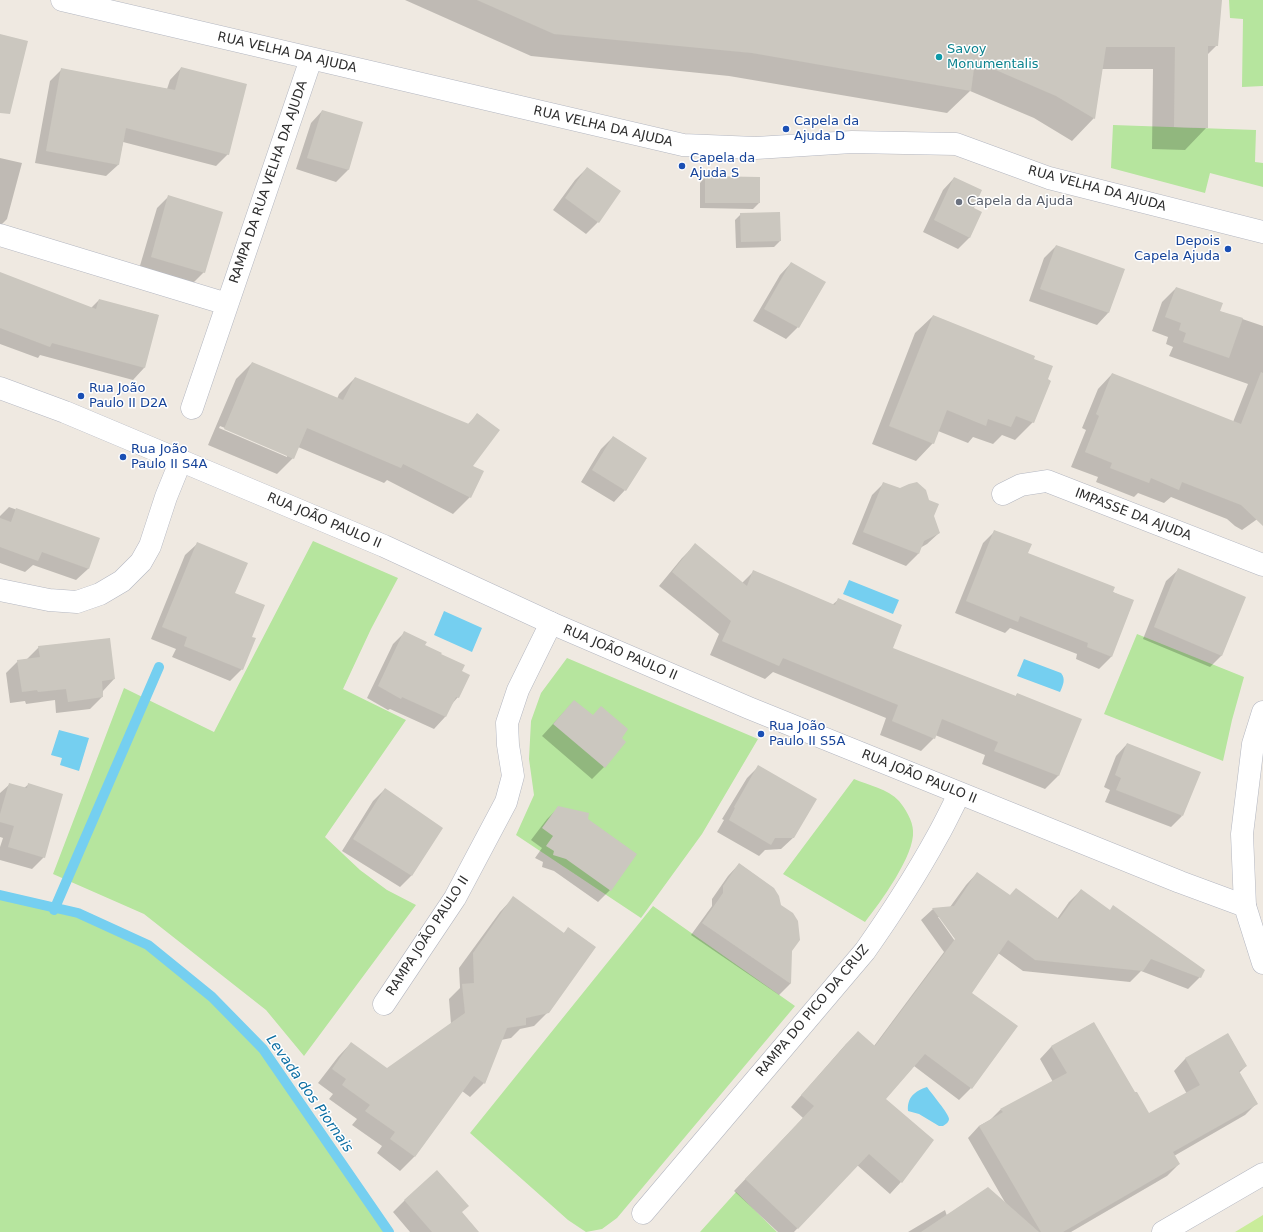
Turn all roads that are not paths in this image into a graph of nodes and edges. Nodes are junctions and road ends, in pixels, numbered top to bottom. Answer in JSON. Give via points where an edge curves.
{"nodes":[{"id":1,"x":62,"y":0,"type":"edge"},
{"id":2,"x":311,"y":59,"type":"junction"},
{"id":3,"x":1263,"y":232,"type":"edge"},
{"id":4,"x":0,"y":236,"type":"edge"},
{"id":5,"x":227,"y":304,"type":"junction"},
{"id":6,"x":0,"y":388,"type":"edge"},
{"id":7,"x":192,"y":408,"type":"dead end"},
{"id":8,"x":181,"y":460,"type":"junction"},
{"id":9,"x":1003,"y":494,"type":"dead end"},
{"id":10,"x":1263,"y":565,"type":"edge"},
{"id":11,"x":0,"y":590,"type":"edge"},
{"id":12,"x":551,"y":623,"type":"junction"},
{"id":13,"x":1263,"y":712,"type":"edge"},
{"id":14,"x":959,"y":794,"type":"junction"},
{"id":15,"x":1245,"y":906,"type":"junction"},
{"id":16,"x":1263,"y":963,"type":"edge"},
{"id":17,"x":384,"y":1004,"type":"dead end"},
{"id":18,"x":1263,"y":1174,"type":"edge"},
{"id":19,"x":643,"y":1212,"type":"dead end"},
{"id":20,"x":1163,"y":1232,"type":"edge"}],
"edges":[{"from":1,"to":2,"type":"street","name":"RUA VELHA DA AJUDA"},
{"from":2,"to":3,"type":"street","name":"RUA VELHA DA AJUDA","via":[[683,146],[756,148],[852,142],[956,144],[1049,178]]},
{"from":2,"to":5,"type":"street","name":"RAMPA DA RUA VELHA DA AJUDA"},
{"from":4,"to":5,"type":"street"},
{"from":5,"to":7,"type":"street","name":"RAMPA DA RUA VELHA DA AJUDA"},
{"from":6,"to":8,"type":"street","name":"RUA JOÃO PAULO II"},
{"from":8,"to":11,"type":"street","via":[[150,546],[141,562],[122,580],[100,594],[77,602],[49,600]]},
{"from":8,"to":12,"type":"street","name":"RUA JOÃO PAULO II","via":[[384,546]]},
{"from":9,"to":10,"type":"street","name":"IMPASSE DA AJUDA","via":[[1021,485],[1047,481]]},
{"from":12,"to":14,"type":"street","name":"RUA JOÃO PAULO II"},
{"from":12,"to":17,"type":"street","name":"RAMPA JOÃO PAULO II","via":[[518,690],[507,723],[512,776],[506,802],[455,898]]},
{"from":13,"to":15,"type":"street","via":[[1253,744],[1242,834]]},
{"from":14,"to":15,"type":"street","name":"RUA JOÃO PAULO II"},
{"from":14,"to":19,"type":"street","name":"RAMPA DO PICO DA CRUZ","via":[[917,873],[865,951]]},
{"from":15,"to":16,"type":"street"},
{"from":18,"to":20,"type":"street"}]}
